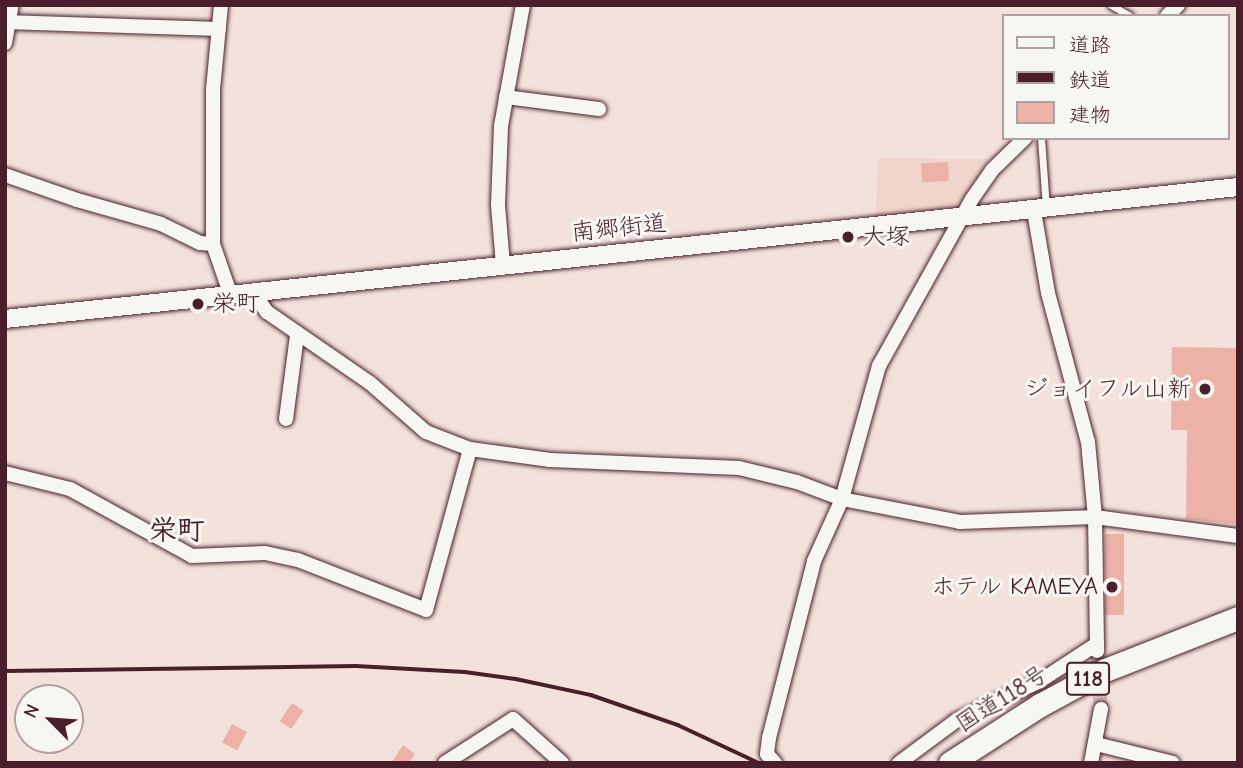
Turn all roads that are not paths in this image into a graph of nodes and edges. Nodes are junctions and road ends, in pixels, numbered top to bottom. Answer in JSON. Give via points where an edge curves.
{"nodes":[{"id":1,"x":12,"y":5,"type":"edge"},
{"id":2,"x":221,"y":5,"type":"edge"},
{"id":3,"x":523,"y":5,"type":"edge"},
{"id":4,"x":1111,"y":5,"type":"edge"},
{"id":5,"x":1127,"y":14,"type":"edge"},
{"id":6,"x":8,"y":23,"type":"edge"},
{"id":7,"x":219,"y":29,"type":"junction"},
{"id":8,"x":5,"y":43,"type":"edge"},
{"id":9,"x":506,"y":97,"type":"junction"},
{"id":10,"x":599,"y":109,"type":"dead end"},
{"id":11,"x":1023,"y":140,"type":"edge"},
{"id":12,"x":1041,"y":140,"type":"edge"},
{"id":13,"x":5,"y":175,"type":"edge"},
{"id":14,"x":1238,"y":187,"type":"edge"},
{"id":15,"x":1040,"y":210,"type":"junction"},
{"id":16,"x":963,"y":218,"type":"junction"},
{"id":17,"x":214,"y":244,"type":"junction"},
{"id":18,"x":503,"y":265,"type":"junction"},
{"id":19,"x":254,"y":293,"type":"junction"},
{"id":20,"x":231,"y":296,"type":"junction"},
{"id":21,"x":5,"y":319,"type":"edge"},
{"id":22,"x":297,"y":335,"type":"junction"},
{"id":23,"x":286,"y":419,"type":"dead end"},
{"id":24,"x":470,"y":449,"type":"junction"},
{"id":25,"x":5,"y":473,"type":"edge"},
{"id":26,"x":842,"y":499,"type":"junction"},
{"id":27,"x":1096,"y":517,"type":"junction"},
{"id":28,"x":1238,"y":536,"type":"edge"},
{"id":29,"x":1238,"y":618,"type":"edge"},
{"id":30,"x":1238,"y":632,"type":"edge"},
{"id":31,"x":1101,"y":709,"type":"tunnel mouth"},
{"id":32,"x":1096,"y":744,"type":"junction"},
{"id":33,"x":905,"y":761,"type":"edge"},
{"id":34,"x":445,"y":763,"type":"edge"},
{"id":35,"x":562,"y":763,"type":"edge"},
{"id":36,"x":775,"y":763,"type":"edge"},
{"id":37,"x":950,"y":763,"type":"edge"},
{"id":38,"x":976,"y":763,"type":"edge"},
{"id":39,"x":1091,"y":763,"type":"edge"},
{"id":40,"x":1173,"y":763,"type":"edge"}],
"edges":[{"from":1,"to":6,"type":"street"},
{"from":2,"to":7,"type":"street"},
{"from":3,"to":9,"type":"street"},
{"from":4,"to":5,"type":"lane"},
{"from":6,"to":7,"type":"street"},
{"from":6,"to":8,"type":"street"},
{"from":7,"to":17,"type":"street","via":[[213,89]]},
{"from":9,"to":10,"type":"street"},
{"from":9,"to":18,"type":"street","via":[[498,205]]},
{"from":11,"to":16,"type":"street","via":[[992,170]]},
{"from":12,"to":15,"type":"lane"},
{"from":13,"to":17,"type":"street"},
{"from":14,"to":15,"type":"street","name":"南郷街道"},
{"from":15,"to":16,"type":"street","name":"南郷街道"},
{"from":15,"to":27,"type":"street","via":[[1048,293],[1088,442]]},
{"from":16,"to":18,"type":"street","name":"南郷街道"},
{"from":16,"to":26,"type":"street","via":[[878,366]]},
{"from":17,"to":20,"type":"street"},
{"from":18,"to":19,"type":"street","name":"南郷街道"},
{"from":19,"to":20,"type":"street","name":"南郷街道"},
{"from":19,"to":22,"type":"street","via":[[267,312]]},
{"from":20,"to":21,"type":"street","name":"南郷街道"},
{"from":22,"to":23,"type":"street"},
{"from":22,"to":24,"type":"street","via":[[370,383],[426,432]]},
{"from":24,"to":25,"type":"street","via":[[426,610],[298,560],[265,553],[192,556],[70,489]]},
{"from":24,"to":26,"type":"street","via":[[550,460],[739,468]]},
{"from":26,"to":27,"type":"street","via":[[960,522]]},
{"from":26,"to":36,"type":"street","via":[[814,561],[769,738],[767,754]]},
{"from":27,"to":28,"type":"street"},
{"from":27,"to":33,"type":"street","via":[[1097,648],[957,720]]},
{"from":29,"to":37,"type":"highway","name":"国道118号","number":"118","via":[[1105,670]]},
{"from":30,"to":38,"type":"highway","name":"国道118号","number":"118","via":[[1105,686],[1051,714]]},
{"from":31,"to":32,"type":"street"},
{"from":32,"to":39,"type":"street"},
{"from":32,"to":40,"type":"street"},
{"from":34,"to":35,"type":"street","via":[[513,719]]}]}
